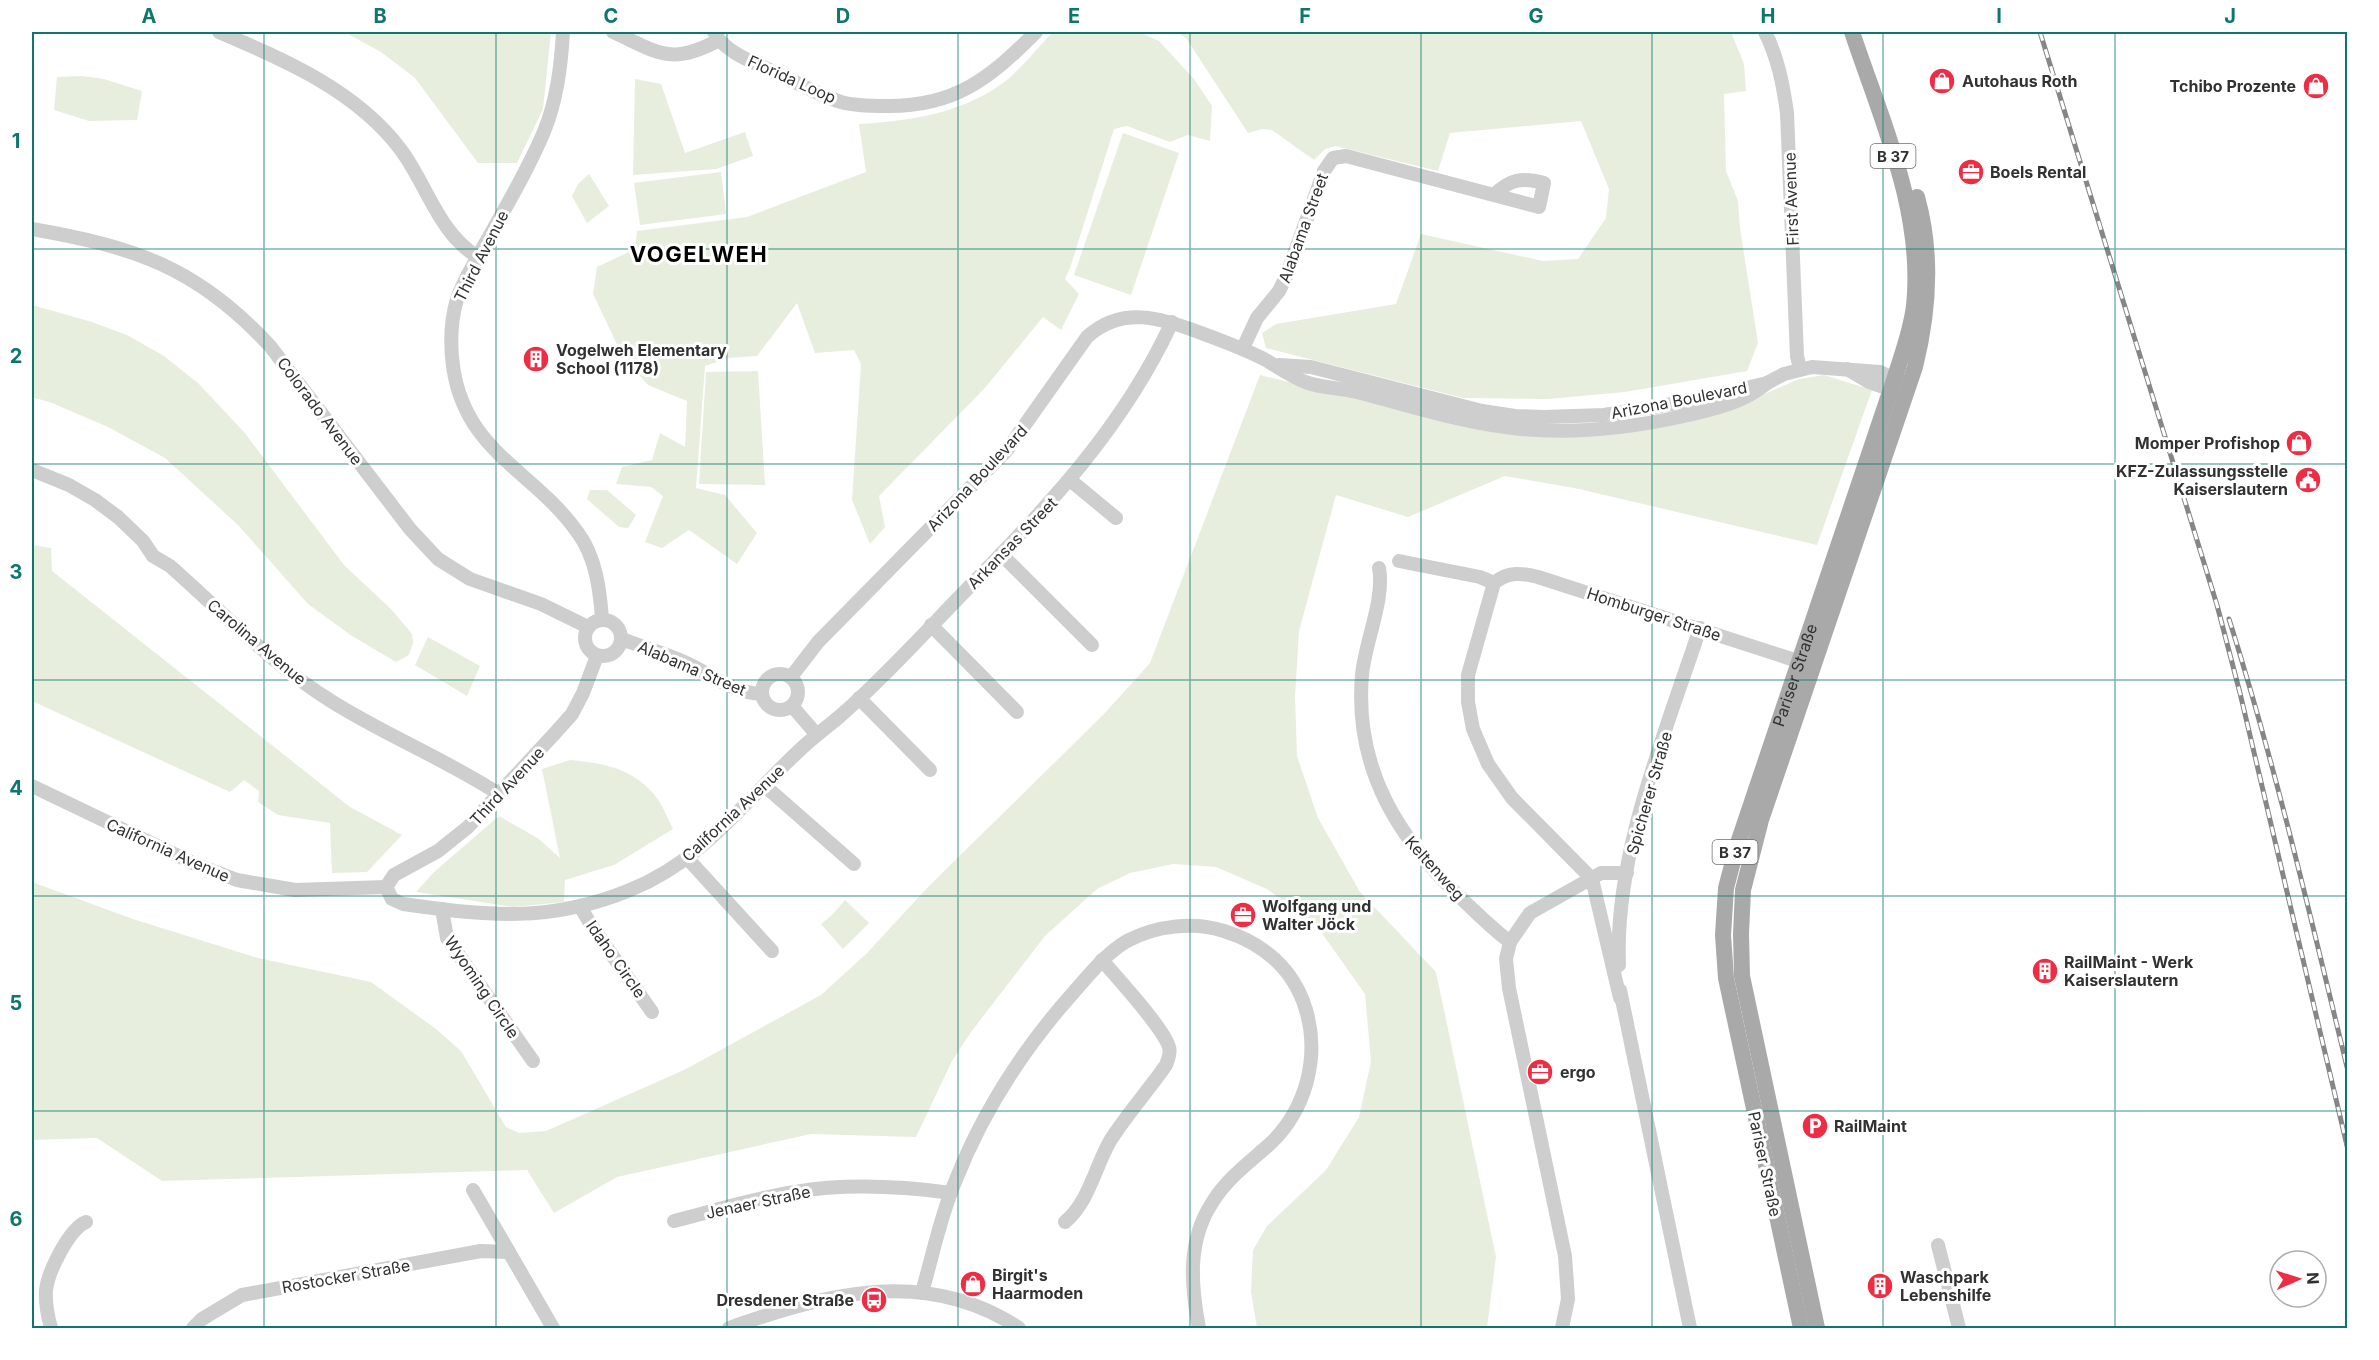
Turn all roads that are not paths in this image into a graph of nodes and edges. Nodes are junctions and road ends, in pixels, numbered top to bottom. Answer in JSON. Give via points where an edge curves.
{"nodes":[{"id":1,"x":219,"y":32,"type":"edge"},
{"id":2,"x":563,"y":32,"type":"edge"},
{"id":3,"x":613,"y":32,"type":"edge"},
{"id":4,"x":1036,"y":32,"type":"edge"},
{"id":5,"x":1765,"y":32,"type":"edge"},
{"id":6,"x":1852,"y":32,"type":"edge"},
{"id":7,"x":1862,"y":32,"type":"edge"},
{"id":8,"x":717,"y":36,"type":"edge"},
{"id":9,"x":1494,"y":195,"type":"dead end"},
{"id":10,"x":32,"y":229,"type":"edge"},
{"id":11,"x":478,"y":257,"type":"junction"},
{"id":12,"x":1172,"y":322,"type":"junction"},
{"id":13,"x":1243,"y":348,"type":"junction"},
{"id":14,"x":1274,"y":364,"type":"junction"},
{"id":15,"x":1800,"y":369,"type":"junction"},
{"id":16,"x":1767,"y":383,"type":"junction"},
{"id":17,"x":1898,"y":387,"type":"junction"},
{"id":18,"x":1565,"y":416,"type":"junction"},
{"id":19,"x":1557,"y":430,"type":"junction"},
{"id":20,"x":32,"y":471,"type":"edge"},
{"id":21,"x":1070,"y":480,"type":"junction"},
{"id":22,"x":1116,"y":518,"type":"dead end"},
{"id":23,"x":1001,"y":554,"type":"junction"},
{"id":24,"x":1399,"y":561,"type":"dead end"},
{"id":25,"x":1379,"y":568,"type":"dead end"},
{"id":26,"x":1494,"y":583,"type":"junction"},
{"id":27,"x":602,"y":620,"type":"junction"},
{"id":28,"x":931,"y":626,"type":"junction"},
{"id":29,"x":588,"y":627,"type":"junction"},
{"id":30,"x":1700,"y":628,"type":"junction"},
{"id":31,"x":622,"y":639,"type":"junction"},
{"id":32,"x":1092,"y":645,"type":"dead end"},
{"id":33,"x":597,"y":656,"type":"junction"},
{"id":34,"x":1807,"y":664,"type":"junction"},
{"id":35,"x":791,"y":677,"type":"junction"},
{"id":36,"x":762,"y":694,"type":"junction"},
{"id":37,"x":859,"y":698,"type":"junction"},
{"id":38,"x":792,"y":706,"type":"junction"},
{"id":39,"x":1017,"y":712,"type":"dead end"},
{"id":40,"x":817,"y":735,"type":"junction"},
{"id":41,"x":930,"y":770,"type":"dead end"},
{"id":42,"x":32,"y":786,"type":"edge"},
{"id":43,"x":765,"y":786,"type":"junction"},
{"id":44,"x":499,"y":794,"type":"junction"},
{"id":45,"x":687,"y":858,"type":"junction"},
{"id":46,"x":854,"y":864,"type":"dead end"},
{"id":47,"x":1627,"y":873,"type":"junction"},
{"id":48,"x":1592,"y":879,"type":"junction"},
{"id":49,"x":386,"y":887,"type":"junction"},
{"id":50,"x":580,"y":906,"type":"junction"},
{"id":51,"x":442,"y":909,"type":"junction"},
{"id":52,"x":1510,"y":942,"type":"junction"},
{"id":53,"x":772,"y":951,"type":"dead end"},
{"id":54,"x":1102,"y":960,"type":"junction"},
{"id":55,"x":1620,"y":998,"type":"junction"},
{"id":56,"x":652,"y":1012,"type":"dead end"},
{"id":57,"x":532,"y":1061,"type":"dead end"},
{"id":58,"x":473,"y":1190,"type":"dead end"},
{"id":59,"x":951,"y":1192,"type":"junction"},
{"id":60,"x":674,"y":1221,"type":"dead end"},
{"id":61,"x":86,"y":1222,"type":"dead end"},
{"id":62,"x":1065,"y":1222,"type":"dead end"},
{"id":63,"x":1938,"y":1245,"type":"dead end"},
{"id":64,"x":509,"y":1252,"type":"junction"},
{"id":65,"x":922,"y":1292,"type":"junction"},
{"id":66,"x":51,"y":1329,"type":"edge"},
{"id":67,"x":193,"y":1329,"type":"edge"},
{"id":68,"x":553,"y":1329,"type":"edge"},
{"id":69,"x":729,"y":1329,"type":"edge"},
{"id":70,"x":1019,"y":1329,"type":"edge"},
{"id":71,"x":1199,"y":1329,"type":"edge"},
{"id":72,"x":1562,"y":1329,"type":"edge"},
{"id":73,"x":1690,"y":1329,"type":"edge"},
{"id":74,"x":1801,"y":1329,"type":"edge"},
{"id":75,"x":1817,"y":1329,"type":"edge"},
{"id":76,"x":1959,"y":1329,"type":"edge"}],
"edges":[{"from":1,"to":11,"type":"street","via":[[322,81],[376,121],[402,151],[447,229]]},
{"from":2,"to":11,"type":"street","name":"Third Avenue","via":[[558,82],[549,119]]},
{"from":3,"to":8,"type":"street","via":[[669,55],[699,51]]},
{"from":4,"to":8,"type":"street","name":"Florida Loop","via":[[999,68],[961,93],[900,106],[849,103],[825,96],[732,51]]},
{"from":5,"to":15,"type":"street","name":"First Avenue","via":[[1776,53],[1787,113]]},
{"from":6,"to":17,"type":"main road","name":"Pariser Straße","number":"B 37","via":[[1898,169],[1914,245],[1914,308]]},
{"from":7,"to":17,"type":"main road","name":"Pariser Straße","number":"B 37","via":[[1908,166],[1926,242],[1928,283],[1923,332]]},
{"from":9,"to":13,"type":"street","name":"Alabama Street","via":[[1347,156],[1333,158],[1324,171],[1280,291],[1257,318]]},
{"from":10,"to":29,"type":"street","name":"Colorado Avenue","via":[[142,255],[216,294],[270,346],[410,529],[438,559],[470,579],[541,604]]},
{"from":11,"to":27,"type":"street","name":"Third Avenue","via":[[461,288],[452,322],[453,366],[460,398],[487,444],[579,534],[596,576]]},
{"from":12,"to":13,"type":"street","name":"Arizona Boulevard"},
{"from":12,"to":21,"type":"street","name":"Arkansas Street","via":[[1141,380]]},
{"from":12,"to":35,"type":"street","name":"Arizona Boulevard","via":[[1124,317],[1087,337],[1007,450],[818,642]]},
{"from":13,"to":14,"type":"street","name":"Arizona Boulevard"},
{"from":14,"to":18,"type":"street","name":"Arizona Boulevard","via":[[1311,368],[1482,411],[1515,416]]},
{"from":14,"to":19,"type":"street","name":"Arizona Boulevard","via":[[1306,383],[1465,419],[1520,429]]},
{"from":15,"to":16,"type":"street","name":"Arizona Boulevard"},
{"from":15,"to":17,"type":"street","name":"Arizona Boulevard","via":[[1847,369],[1869,382]]},
{"from":16,"to":18,"type":"street","name":"Arizona Boulevard","via":[[1654,408]]},
{"from":16,"to":19,"type":"street","name":"Arizona Boulevard","via":[[1741,401],[1668,419],[1611,429]]},
{"from":17,"to":34,"type":"main road","name":"Pariser Straße","number":"B 37"},
{"from":18,"to":19,"type":"street"},
{"from":20,"to":44,"type":"street","name":"Carolina Avenue","via":[[69,485],[118,517],[153,556],[170,566],[260,647],[329,700]]},
{"from":21,"to":22,"type":"street"},
{"from":21,"to":23,"type":"street","name":"Arkansas Street"},
{"from":23,"to":28,"type":"street","name":"Arkansas Street"},
{"from":23,"to":32,"type":"street"},
{"from":24,"to":26,"type":"street"},
{"from":25,"to":52,"type":"street","name":"Keltenweg","via":[[1380,589],[1362,677],[1366,745],[1379,789],[1402,831],[1432,870]]},
{"from":26,"to":30,"type":"street","name":"Homburger Straße","via":[[1508,575],[1525,574]]},
{"from":26,"to":48,"type":"street","via":[[1468,675],[1473,729],[1488,764],[1512,798]]},
{"from":27,"to":29,"type":"street"},
{"from":27,"to":31,"type":"street","via":[[616,625]]},
{"from":28,"to":37,"type":"street","name":"Arkansas Street"},
{"from":28,"to":39,"type":"street"},
{"from":29,"to":33,"type":"street","via":[[585,643]]},
{"from":30,"to":34,"type":"street","name":"Homburger Straße"},
{"from":30,"to":47,"type":"street","name":"Spicherer Straße","via":[[1640,812]]},
{"from":31,"to":33,"type":"street","via":[[613,654]]},
{"from":31,"to":36,"type":"street","name":"Alabama Street","via":[[682,661],[730,687]]},
{"from":33,"to":44,"type":"street","name":"Third Avenue","via":[[572,714]]},
{"from":34,"to":74,"type":"main road","name":"Pariser Straße","number":"B 37","via":[[1737,846],[1726,888],[1723,935],[1726,978]]},
{"from":34,"to":75,"type":"main road","name":"Pariser Straße","number":"B 37","via":[[1753,848],[1743,890],[1741,934],[1743,976]]},
{"from":35,"to":36,"type":"street","name":"Alabama Street","via":[[780,674],[769,678]]},
{"from":35,"to":38,"type":"street","via":[[798,694]]},
{"from":36,"to":38,"type":"street","name":"Alabama Street","via":[[774,709]]},
{"from":37,"to":40,"type":"street","name":"Arkansas Street"},
{"from":37,"to":41,"type":"street"},
{"from":38,"to":40,"type":"street"},
{"from":40,"to":43,"type":"street","name":"California Avenue"},
{"from":42,"to":49,"type":"street","name":"California Avenue","via":[[237,880],[295,890]]},
{"from":43,"to":45,"type":"street","name":"California Avenue"},
{"from":43,"to":46,"type":"street"},
{"from":44,"to":49,"type":"street","name":"Third Avenue","via":[[454,839],[394,874]]},
{"from":45,"to":50,"type":"street","name":"California Avenue","via":[[631,890]]},
{"from":45,"to":53,"type":"street"},
{"from":47,"to":48,"type":"street","via":[[1601,873]]},
{"from":47,"to":55,"type":"street","name":"Spicherer Straße","via":[[1619,927]]},
{"from":48,"to":52,"type":"street","via":[[1530,914]]},
{"from":48,"to":55,"type":"street","name":"Spicherer Straße"},
{"from":49,"to":51,"type":"street","name":"California Avenue","via":[[397,902]]},
{"from":50,"to":51,"type":"street","name":"California Avenue","via":[[520,915]]},
{"from":50,"to":56,"type":"street","name":"Idaho Circle"},
{"from":51,"to":57,"type":"street","name":"Wyoming Circle","via":[[447,938]]},
{"from":52,"to":72,"type":"street","via":[[1506,959],[1509,988],[1565,1256],[1568,1299]]},
{"from":54,"to":59,"type":"street","via":[[1042,1027],[1015,1066],[971,1144]]},
{"from":54,"to":62,"type":"street","via":[[1161,1032],[1169,1056],[1160,1075],[1109,1143],[1076,1214]]},
{"from":54,"to":71,"type":"street","via":[[1128,940],[1160,929],[1192,925],[1221,930],[1255,944],[1279,962],[1298,990],[1308,1016],[1311,1062],[1294,1113],[1286,1127],[1226,1184],[1203,1221],[1192,1258]]},
{"from":55,"to":73,"type":"street","name":"Spicherer Straße"},
{"from":58,"to":64,"type":"street"},
{"from":59,"to":60,"type":"street","name":"Jenaer Straße","via":[[907,1187],[824,1188],[768,1197]]},
{"from":59,"to":65,"type":"street"},
{"from":61,"to":66,"type":"street","via":[[78,1225],[50,1274],[46,1290]]},
{"from":63,"to":76,"type":"street"},
{"from":64,"to":67,"type":"street","name":"Rostocker Straße","via":[[481,1251],[242,1295],[202,1319]]},
{"from":64,"to":68,"type":"street"},
{"from":65,"to":69,"type":"street","via":[[860,1293],[825,1299]]},
{"from":65,"to":70,"type":"street","via":[[988,1310]]}]}
